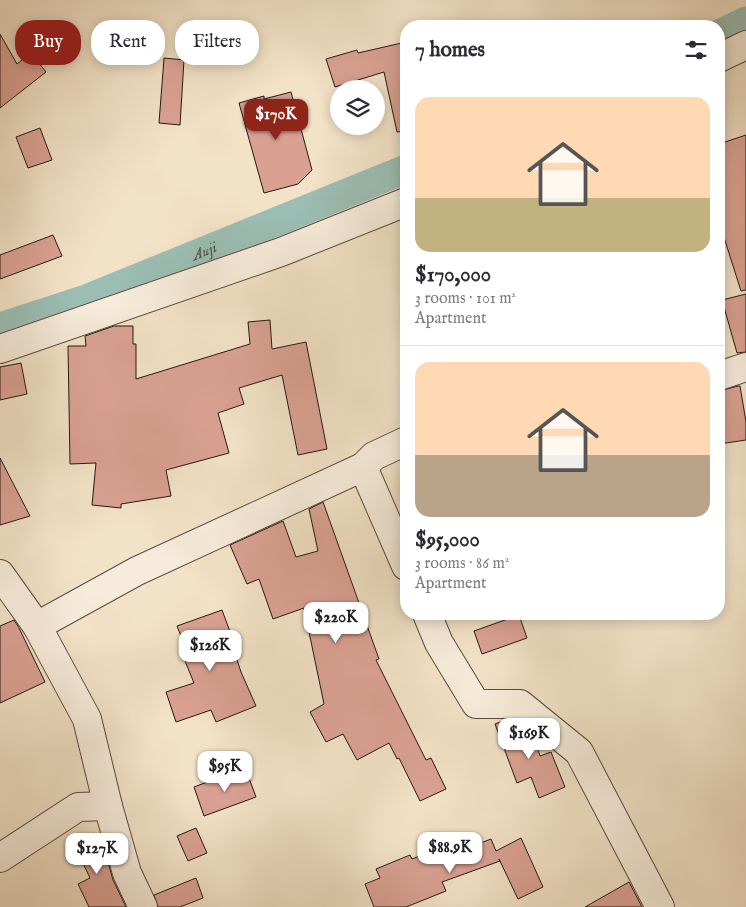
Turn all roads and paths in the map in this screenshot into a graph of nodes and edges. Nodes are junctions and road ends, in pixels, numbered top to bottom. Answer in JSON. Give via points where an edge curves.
{"nodes":[{"id":1,"x":746,"y":45,"type":"edge"},
{"id":2,"x":725,"y":55,"type":"edge"},
{"id":3,"x":400,"y":204,"type":"edge"},
{"id":4,"x":0,"y":349,"type":"edge"},
{"id":5,"x":746,"y":367,"type":"edge"},
{"id":6,"x":725,"y":374,"type":"edge"},
{"id":7,"x":400,"y":444,"type":"edge"},
{"id":8,"x":363,"y":467,"type":"junction"},
{"id":9,"x":400,"y":552,"type":"edge"},
{"id":10,"x":0,"y":574,"type":"edge"},
{"id":11,"x":430,"y":620,"type":"edge"},
{"id":12,"x":36,"y":626,"type":"junction"},
{"id":13,"x":108,"y":806,"type":"junction"},
{"id":14,"x":0,"y":858,"type":"edge"},
{"id":15,"x":144,"y":907,"type":"edge"},
{"id":16,"x":660,"y":907,"type":"edge"}],
"edges":[{"from":1,"to":2,"type":"street"},
{"from":3,"to":4,"type":"street","via":[[281,252]]},
{"from":5,"to":6,"type":"street"},
{"from":7,"to":8,"type":"street","via":[[374,456]]},
{"from":8,"to":9,"type":"street"},
{"from":8,"to":12,"type":"street","via":[[137,571]]},
{"from":10,"to":12,"type":"street"},
{"from":11,"to":16,"type":"street","via":[[476,704],[520,704],[579,752]]},
{"from":12,"to":13,"type":"street","via":[[87,719]]},
{"from":13,"to":14,"type":"street","via":[[78,807]]},
{"from":13,"to":15,"type":"street","via":[[127,873]]}]}
